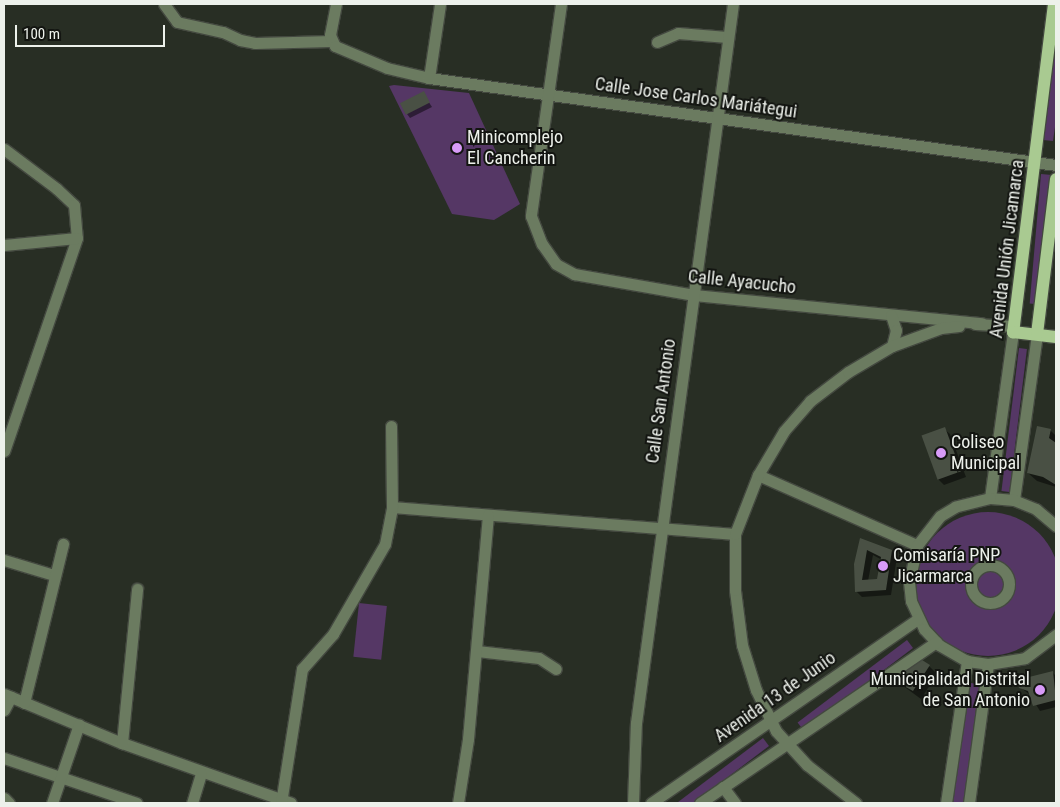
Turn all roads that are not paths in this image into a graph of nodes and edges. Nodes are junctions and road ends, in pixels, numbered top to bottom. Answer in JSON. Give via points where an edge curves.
{"nodes":[{"id":1,"x":164,"y":4,"type":"edge"},
{"id":2,"x":336,"y":4,"type":"edge"},
{"id":3,"x":440,"y":4,"type":"edge"},
{"id":4,"x":561,"y":4,"type":"edge"},
{"id":5,"x":733,"y":4,"type":"edge"},
{"id":6,"x":1054,"y":4,"type":"edge"},
{"id":7,"x":727,"y":37,"type":"junction"},
{"id":8,"x":656,"y":42,"type":"dead end"},
{"id":9,"x":333,"y":44,"type":"junction"},
{"id":10,"x":429,"y":78,"type":"junction"},
{"id":11,"x":547,"y":95,"type":"junction"},
{"id":12,"x":716,"y":119,"type":"junction"},
{"id":13,"x":4,"y":149,"type":"edge"},
{"id":14,"x":1036,"y":162,"type":"junction"},
{"id":15,"x":1056,"y":165,"type":"edge"},
{"id":16,"x":1056,"y":179,"type":"edge"},
{"id":17,"x":77,"y":238,"type":"junction"},
{"id":18,"x":4,"y":245,"type":"edge"},
{"id":19,"x":694,"y":295,"type":"junction"},
{"id":20,"x":891,"y":315,"type":"junction"},
{"id":21,"x":982,"y":323,"type":"junction"},
{"id":22,"x":1014,"y":328,"type":"junction"},
{"id":23,"x":1056,"y":329,"type":"edge"},
{"id":24,"x":1037,"y":331,"type":"junction"},
{"id":25,"x":1056,"y":337,"type":"edge"},
{"id":26,"x":892,"y":346,"type":"junction"},
{"id":27,"x":391,"y":426,"type":"dead end"},
{"id":28,"x":4,"y":451,"type":"edge"},
{"id":29,"x":758,"y":475,"type":"junction"},
{"id":30,"x":990,"y":498,"type":"junction"},
{"id":31,"x":1014,"y":500,"type":"junction"},
{"id":32,"x":392,"y":507,"type":"junction"},
{"id":33,"x":488,"y":515,"type":"junction"},
{"id":34,"x":1056,"y":525,"type":"edge"},
{"id":35,"x":662,"y":528,"type":"junction"},
{"id":36,"x":735,"y":534,"type":"junction"},
{"id":37,"x":63,"y":544,"type":"dead end"},
{"id":38,"x":917,"y":545,"type":"junction"},
{"id":39,"x":4,"y":560,"type":"edge"},
{"id":40,"x":54,"y":575,"type":"junction"},
{"id":41,"x":136,"y":589,"type":"dead end"},
{"id":42,"x":918,"y":619,"type":"junction"},
{"id":43,"x":1056,"y":635,"type":"edge"},
{"id":44,"x":936,"y":642,"type":"junction"},
{"id":45,"x":478,"y":651,"type":"junction"},
{"id":46,"x":968,"y":661,"type":"junction"},
{"id":47,"x":988,"y":664,"type":"junction"},
{"id":48,"x":556,"y":669,"type":"dead end"},
{"id":49,"x":7,"y":695,"type":"edge"},
{"id":50,"x":24,"y":702,"type":"junction"},
{"id":51,"x":4,"y":710,"type":"edge"},
{"id":52,"x":771,"y":720,"type":"junction"},
{"id":53,"x":79,"y":724,"type":"junction"},
{"id":54,"x":122,"y":743,"type":"junction"},
{"id":55,"x":788,"y":743,"type":"junction"},
{"id":56,"x":4,"y":758,"type":"edge"},
{"id":57,"x":202,"y":773,"type":"junction"},
{"id":58,"x":60,"y":777,"type":"junction"},
{"id":59,"x":723,"y":787,"type":"junction"},
{"id":60,"x":4,"y":798,"type":"edge"},
{"id":61,"x":284,"y":802,"type":"edge"},
{"id":62,"x":9,"y":803,"type":"edge"},
{"id":63,"x":52,"y":803,"type":"edge"},
{"id":64,"x":137,"y":803,"type":"edge"},
{"id":65,"x":192,"y":803,"type":"edge"},
{"id":66,"x":458,"y":803,"type":"edge"},
{"id":67,"x":633,"y":803,"type":"edge"},
{"id":68,"x":652,"y":803,"type":"edge"},
{"id":69,"x":700,"y":803,"type":"edge"},
{"id":70,"x":735,"y":803,"type":"edge"},
{"id":71,"x":856,"y":803,"type":"edge"},
{"id":72,"x":946,"y":803,"type":"edge"},
{"id":73,"x":968,"y":803,"type":"edge"}],
"edges":[{"from":1,"to":9,"type":"street","via":[[177,22],[248,41]]},
{"from":2,"to":9,"type":"street"},
{"from":3,"to":10,"type":"street"},
{"from":4,"to":11,"type":"street"},
{"from":5,"to":7,"type":"street","name":"Calle San Antonio"},
{"from":6,"to":14,"type":"main road","name":"Avenida Unión Jicamarca"},
{"from":7,"to":8,"type":"street","via":[[678,33]]},
{"from":7,"to":12,"type":"street","name":"Calle San Antonio"},
{"from":9,"to":10,"type":"street","name":"Calle Jose Carlos Mariátegui","via":[[387,68]]},
{"from":10,"to":11,"type":"street","name":"Calle Jose Carlos Mariátegui"},
{"from":11,"to":12,"type":"street","name":"Calle Jose Carlos Mariátegui"},
{"from":11,"to":19,"type":"street","name":"Calle Ayacucho","via":[[531,216],[542,244],[556,264],[574,274]]},
{"from":12,"to":14,"type":"street","name":"Calle Jose Carlos Mariátegui"},
{"from":12,"to":19,"type":"street","name":"Calle San Antonio"},
{"from":13,"to":17,"type":"street","via":[[74,206]]},
{"from":14,"to":15,"type":"street","name":"Calle Jose Carlos Mariátegui"},
{"from":14,"to":22,"type":"main road","name":"Avenida Unión Jicamarca"},
{"from":16,"to":24,"type":"main road"},
{"from":17,"to":18,"type":"street"},
{"from":17,"to":28,"type":"street"},
{"from":19,"to":20,"type":"street","name":"Calle Ayacucho"},
{"from":19,"to":35,"type":"street","name":"Calle San Antonio"},
{"from":20,"to":21,"type":"street","name":"Calle Ayacucho"},
{"from":20,"to":26,"type":"street","via":[[896,330]]},
{"from":21,"to":22,"type":"street"},
{"from":21,"to":26,"type":"street","via":[[941,328]]},
{"from":22,"to":24,"type":"main road"},
{"from":22,"to":30,"type":"street","name":"Avenida Unión Jicamarca"},
{"from":23,"to":24,"type":"main road"},
{"from":24,"to":25,"type":"main road"},
{"from":24,"to":31,"type":"street"},
{"from":26,"to":29,"type":"street","via":[[848,372],[810,401],[784,431]]},
{"from":27,"to":32,"type":"street"},
{"from":29,"to":36,"type":"street"},
{"from":29,"to":38,"type":"street"},
{"from":30,"to":31,"type":"street"},
{"from":30,"to":38,"type":"street","via":[[964,503],[940,516]]},
{"from":31,"to":34,"type":"street","via":[[1036,509]]},
{"from":32,"to":33,"type":"street"},
{"from":32,"to":61,"type":"street","via":[[385,544],[333,634],[302,669]]},
{"from":33,"to":35,"type":"street"},
{"from":33,"to":45,"type":"street"},
{"from":35,"to":36,"type":"street"},
{"from":35,"to":67,"type":"street","name":"Calle San Antonio","via":[[636,723]]},
{"from":36,"to":52,"type":"street","via":[[735,590],[742,645],[756,690]]},
{"from":37,"to":40,"type":"street"},
{"from":38,"to":42,"type":"street","via":[[909,582]]},
{"from":39,"to":40,"type":"street"},
{"from":40,"to":50,"type":"street"},
{"from":41,"to":54,"type":"street"},
{"from":42,"to":44,"type":"street"},
{"from":42,"to":52,"type":"street","name":"Avenida 13 de Junio"},
{"from":43,"to":47,"type":"street","via":[[1025,658]]},
{"from":44,"to":46,"type":"street"},
{"from":44,"to":55,"type":"street"},
{"from":45,"to":48,"type":"street","via":[[539,658]]},
{"from":45,"to":66,"type":"street"},
{"from":46,"to":47,"type":"street"},
{"from":46,"to":72,"type":"street"},
{"from":47,"to":73,"type":"street"},
{"from":49,"to":50,"type":"street"},
{"from":49,"to":51,"type":"street"},
{"from":50,"to":53,"type":"street"},
{"from":52,"to":55,"type":"street"},
{"from":52,"to":68,"type":"street","name":"Avenida 13 de Junio"},
{"from":53,"to":54,"type":"street"},
{"from":53,"to":58,"type":"street"},
{"from":54,"to":57,"type":"street"},
{"from":55,"to":59,"type":"street"},
{"from":55,"to":71,"type":"street","via":[[807,765]]},
{"from":56,"to":58,"type":"street"},
{"from":57,"to":61,"type":"street"},
{"from":57,"to":65,"type":"street"},
{"from":58,"to":63,"type":"street"},
{"from":58,"to":64,"type":"street"},
{"from":59,"to":69,"type":"street"},
{"from":59,"to":70,"type":"street"},
{"from":60,"to":62,"type":"street"}]}
